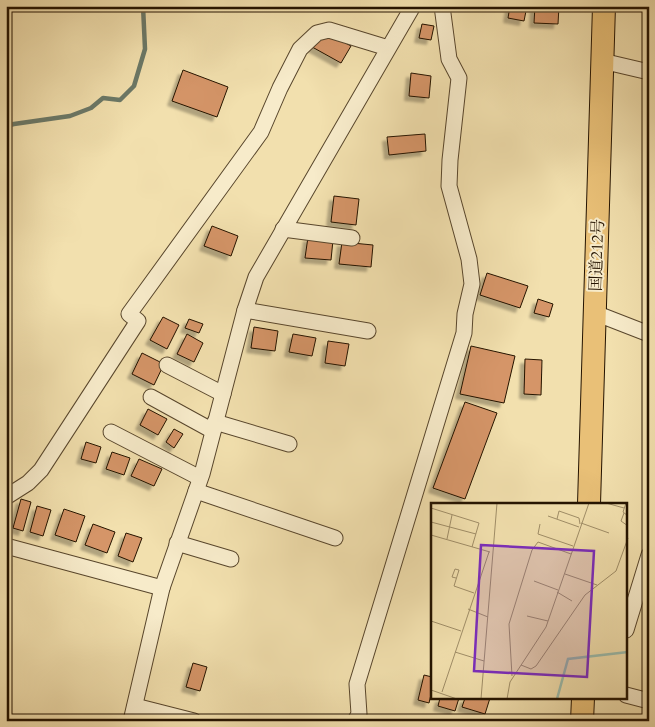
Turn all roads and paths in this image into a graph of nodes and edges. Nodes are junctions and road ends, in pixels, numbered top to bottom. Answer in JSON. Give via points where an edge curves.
{"nodes":[{"id":1,"x":413,"y":6,"type":"edge"},
{"id":2,"x":442,"y":6,"type":"edge"},
{"id":3,"x":604,"y":6,"type":"edge"},
{"id":4,"x":388,"y":48,"type":"junction"},
{"id":5,"x":602,"y":61,"type":"junction"},
{"id":6,"x":649,"y":72,"type":"edge"},
{"id":7,"x":283,"y":229,"type":"junction"},
{"id":8,"x":352,"y":238,"type":"dead end"},
{"id":9,"x":245,"y":310,"type":"junction"},
{"id":10,"x":595,"y":313,"type":"junction"},
{"id":11,"x":368,"y":331,"type":"dead end"},
{"id":12,"x":649,"y":334,"type":"edge"},
{"id":13,"x":167,"y":365,"type":"dead end"},
{"id":14,"x":223,"y":394,"type":"junction"},
{"id":15,"x":151,"y":397,"type":"dead end"},
{"id":16,"x":214,"y":426,"type":"junction"},
{"id":17,"x":111,"y":432,"type":"dead end"},
{"id":18,"x":289,"y":444,"type":"dead end"},
{"id":19,"x":198,"y":484,"type":"junction"},
{"id":20,"x":6,"y":497,"type":"edge"},
{"id":21,"x":589,"y":503,"type":"edge"},
{"id":22,"x":335,"y":538,"type":"dead end"},
{"id":23,"x":178,"y":543,"type":"junction"},
{"id":24,"x":6,"y":546,"type":"edge"},
{"id":25,"x":649,"y":555,"type":"edge"},
{"id":26,"x":231,"y":559,"type":"dead end"},
{"id":27,"x":162,"y":588,"type":"junction"},
{"id":28,"x":628,"y":623,"type":"edge"},
{"id":29,"x":628,"y":696,"type":"edge"},
{"id":30,"x":583,"y":700,"type":"edge"},
{"id":31,"x":649,"y":701,"type":"edge"},
{"id":32,"x":135,"y":706,"type":"junction"},
{"id":33,"x":132,"y":721,"type":"edge"},
{"id":34,"x":194,"y":721,"type":"edge"},
{"id":35,"x":355,"y":721,"type":"edge"},
{"id":36,"x":582,"y":721,"type":"edge"}],
"edges":[{"from":1,"to":4,"type":"street"},
{"from":2,"to":35,"type":"street","via":[[448,59],[459,78],[450,186],[469,259],[472,284],[464,333],[357,684],[359,714]]},
{"from":3,"to":5,"type":"highway","name":"国道212号"},
{"from":4,"to":7,"type":"street"},
{"from":4,"to":20,"type":"street","via":[[329,30],[317,34],[300,50],[261,132],[129,314],[138,321],[41,470]]},
{"from":5,"to":6,"type":"street"},
{"from":5,"to":10,"type":"highway","name":"国道212号"},
{"from":7,"to":8,"type":"street"},
{"from":7,"to":9,"type":"street","via":[[256,276]]},
{"from":9,"to":11,"type":"street"},
{"from":9,"to":14,"type":"street"},
{"from":10,"to":12,"type":"street"},
{"from":10,"to":21,"type":"highway","name":"国道212号"},
{"from":13,"to":14,"type":"street"},
{"from":14,"to":16,"type":"street"},
{"from":15,"to":16,"type":"street"},
{"from":16,"to":18,"type":"street"},
{"from":16,"to":19,"type":"street"},
{"from":17,"to":19,"type":"street"},
{"from":19,"to":22,"type":"street"},
{"from":19,"to":23,"type":"street"},
{"from":23,"to":26,"type":"street"},
{"from":23,"to":27,"type":"street"},
{"from":24,"to":27,"type":"street"},
{"from":25,"to":28,"type":"street"},
{"from":27,"to":32,"type":"street"},
{"from":29,"to":31,"type":"street"},
{"from":30,"to":36,"type":"highway"},
{"from":32,"to":33,"type":"street"},
{"from":32,"to":34,"type":"street"}]}
